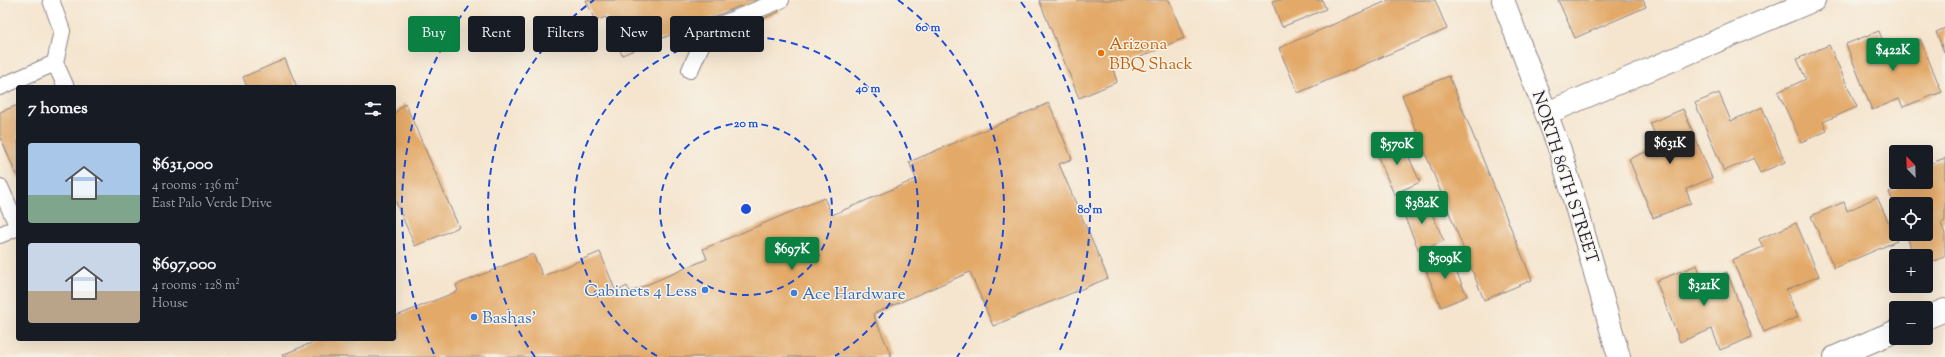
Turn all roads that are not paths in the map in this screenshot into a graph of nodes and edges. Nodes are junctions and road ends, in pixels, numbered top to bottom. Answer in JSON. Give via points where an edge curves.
{"nodes":[{"id":1,"x":51,"y":0,"type":"edge"},
{"id":2,"x":781,"y":0,"type":"edge"},
{"id":3,"x":1503,"y":0,"type":"edge"},
{"id":4,"x":1814,"y":0,"type":"edge"},
{"id":5,"x":55,"y":64,"type":"junction"},
{"id":6,"x":690,"y":70,"type":"dead end"},
{"id":7,"x":65,"y":85,"type":"edge"},
{"id":8,"x":0,"y":87,"type":"edge"},
{"id":9,"x":1547,"y":113,"type":"junction"},
{"id":10,"x":0,"y":188,"type":"edge"},
{"id":11,"x":16,"y":223,"type":"edge"},
{"id":12,"x":16,"y":228,"type":"edge"},
{"id":13,"x":0,"y":234,"type":"edge"},
{"id":14,"x":1945,"y":310,"type":"edge"},
{"id":15,"x":1933,"y":315,"type":"edge"},
{"id":16,"x":1889,"y":334,"type":"edge"},
{"id":17,"x":1619,"y":357,"type":"edge"},
{"id":18,"x":1835,"y":357,"type":"edge"}],
"edges":[{"from":1,"to":5,"type":"lane","via":[[62,31]]},
{"from":2,"to":6,"type":"lane","via":[[708,30]]},
{"from":3,"to":9,"type":"street","name":"NORTH 86TH STREET"},
{"from":4,"to":9,"type":"street"},
{"from":5,"to":7,"type":"lane"},
{"from":5,"to":8,"type":"lane"},
{"from":9,"to":17,"type":"street","name":"NORTH 86TH STREET","via":[[1563,157]]},
{"from":10,"to":11,"type":"lane"},
{"from":12,"to":13,"type":"lane"},
{"from":14,"to":15,"type":"street"},
{"from":16,"to":18,"type":"street"}]}
